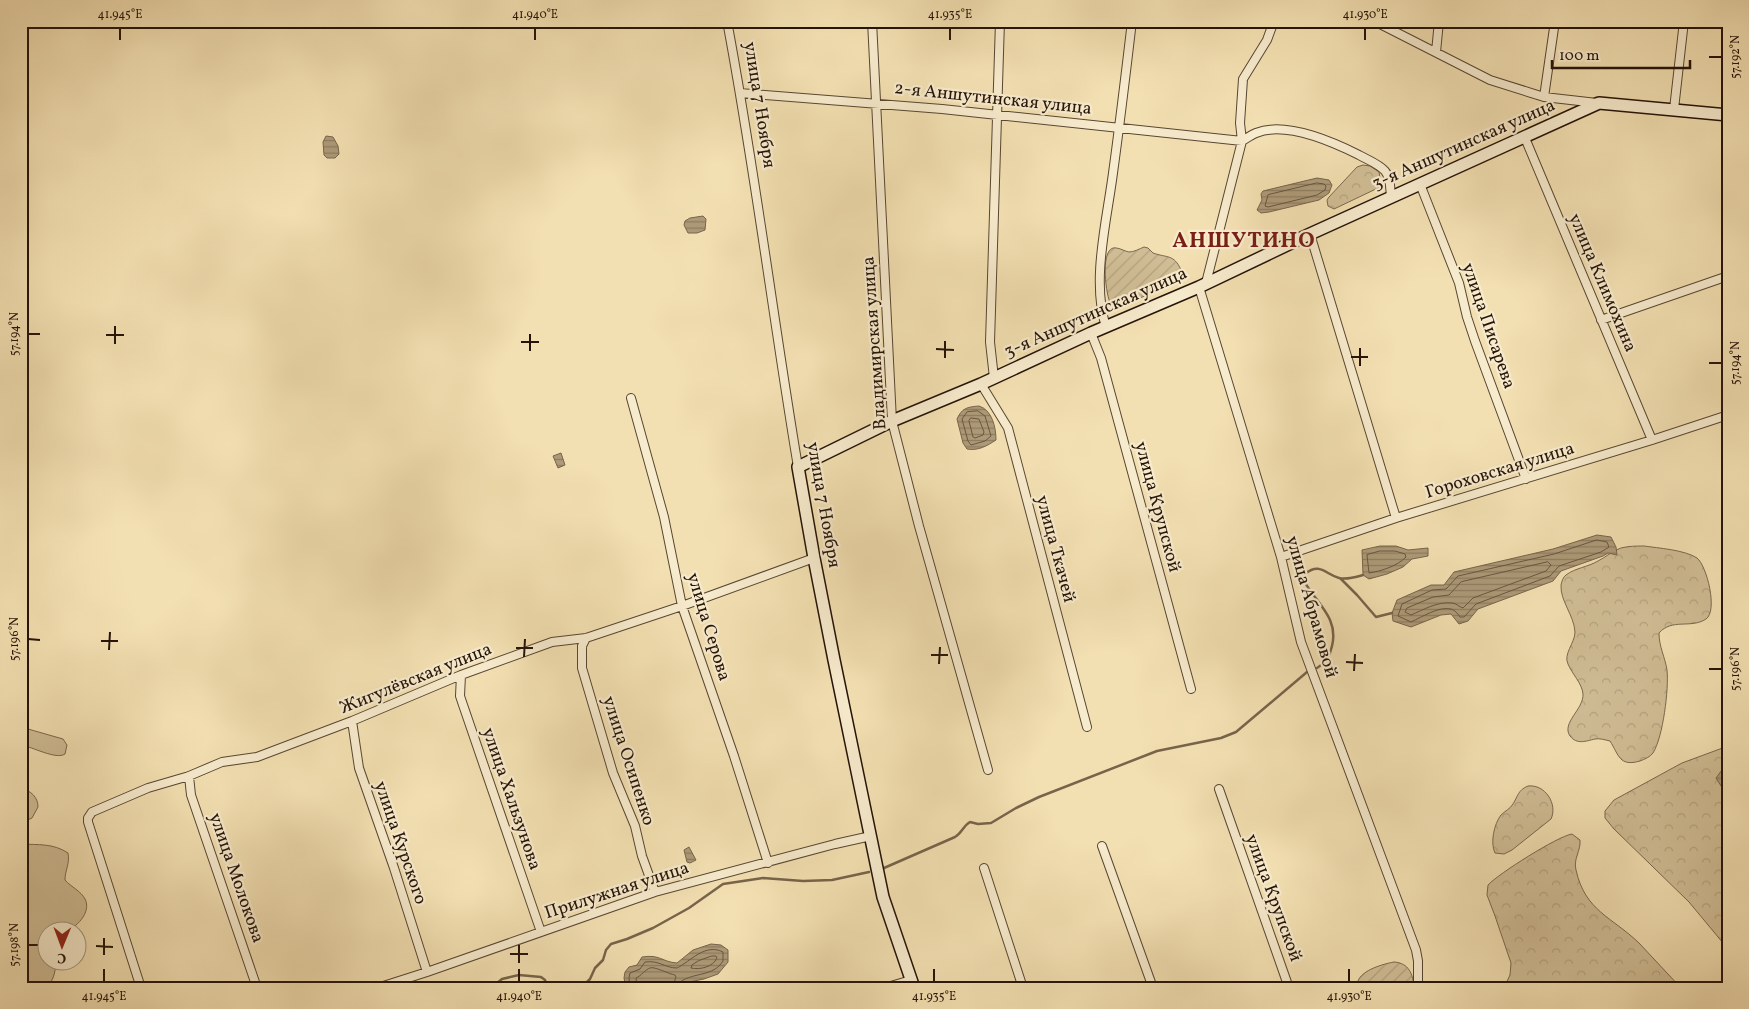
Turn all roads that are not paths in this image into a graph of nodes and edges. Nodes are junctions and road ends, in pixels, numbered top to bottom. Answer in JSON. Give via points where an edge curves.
{"nodes":[{"id":1,"x":727,"y":21,"type":"edge"},
{"id":2,"x":872,"y":21,"type":"edge"},
{"id":3,"x":1000,"y":21,"type":"edge"},
{"id":4,"x":1132,"y":21,"type":"edge"},
{"id":5,"x":1274,"y":21,"type":"edge"},
{"id":6,"x":1374,"y":21,"type":"edge"},
{"id":7,"x":1439,"y":21,"type":"edge"},
{"id":8,"x":1556,"y":21,"type":"edge"},
{"id":9,"x":1684,"y":21,"type":"edge"},
{"id":10,"x":1436,"y":52,"type":"junction"},
{"id":11,"x":740,"y":93,"type":"junction"},
{"id":12,"x":1544,"y":97,"type":"junction"},
{"id":13,"x":875,"y":103,"type":"junction"},
{"id":14,"x":1599,"y":103,"type":"junction"},
{"id":15,"x":1674,"y":109,"type":"junction"},
{"id":16,"x":996,"y":115,"type":"junction"},
{"id":17,"x":1728,"y":115,"type":"edge"},
{"id":18,"x":1119,"y":127,"type":"junction"},
{"id":19,"x":1525,"y":138,"type":"junction"},
{"id":20,"x":1242,"y":141,"type":"junction"},
{"id":21,"x":1420,"y":184,"type":"junction"},
{"id":22,"x":1391,"y":197,"type":"junction"},
{"id":23,"x":1310,"y":234,"type":"junction"},
{"id":24,"x":1728,"y":276,"type":"edge"},
{"id":25,"x":1203,"y":285,"type":"junction"},
{"id":26,"x":1601,"y":320,"type":"junction"},
{"id":27,"x":1106,"y":327,"type":"junction"},
{"id":28,"x":1091,"y":334,"type":"junction"},
{"id":29,"x":994,"y":378,"type":"junction"},
{"id":30,"x":981,"y":384,"type":"junction"},
{"id":31,"x":631,"y":398,"type":"dead end"},
{"id":32,"x":1728,"y":415,"type":"edge"},
{"id":33,"x":892,"y":421,"type":"junction"},
{"id":34,"x":1652,"y":440,"type":"junction"},
{"id":35,"x":798,"y":467,"type":"junction"},
{"id":36,"x":1526,"y":479,"type":"junction"},
{"id":37,"x":1396,"y":518,"type":"junction"},
{"id":38,"x":1281,"y":557,"type":"junction"},
{"id":39,"x":814,"y":558,"type":"junction"},
{"id":40,"x":682,"y":606,"type":"junction"},
{"id":41,"x":586,"y":638,"type":"junction"},
{"id":42,"x":461,"y":675,"type":"junction"},
{"id":43,"x":1190,"y":689,"type":"dead end"},
{"id":44,"x":352,"y":721,"type":"junction"},
{"id":45,"x":1087,"y":727,"type":"dead end"},
{"id":46,"x":988,"y":770,"type":"dead end"},
{"id":47,"x":189,"y":776,"type":"junction"},
{"id":48,"x":1219,"y":789,"type":"dead end"},
{"id":49,"x":870,"y":836,"type":"junction"},
{"id":50,"x":1102,"y":846,"type":"dead end"},
{"id":51,"x":768,"y":862,"type":"junction"},
{"id":52,"x":984,"y":868,"type":"dead end"},
{"id":53,"x":656,"y":892,"type":"junction"},
{"id":54,"x":541,"y":932,"type":"junction"},
{"id":55,"x":427,"y":972,"type":"junction"},
{"id":56,"x":912,"y":984,"type":"edge"},
{"id":57,"x":141,"y":988,"type":"edge"},
{"id":58,"x":258,"y":988,"type":"edge"},
{"id":59,"x":377,"y":988,"type":"edge"},
{"id":60,"x":884,"y":988,"type":"edge"},
{"id":61,"x":1022,"y":988,"type":"edge"},
{"id":62,"x":1153,"y":988,"type":"edge"},
{"id":63,"x":1289,"y":988,"type":"edge"},
{"id":64,"x":1418,"y":988,"type":"edge"}],
"edges":[{"from":1,"to":11,"type":"street","name":"улица 7 Ноября"},
{"from":2,"to":13,"type":"street","name":"Владимирская улица"},
{"from":3,"to":16,"type":"street"},
{"from":4,"to":18,"type":"street"},
{"from":5,"to":20,"type":"street","via":[[1267,40],[1243,79]]},
{"from":6,"to":10,"type":"street"},
{"from":7,"to":10,"type":"street"},
{"from":8,"to":12,"type":"street"},
{"from":9,"to":15,"type":"street"},
{"from":10,"to":12,"type":"street","via":[[1490,80]]},
{"from":11,"to":13,"type":"street","name":"2-я Аншутинская улица"},
{"from":11,"to":35,"type":"street","name":"улица 7 Ноября"},
{"from":12,"to":14,"type":"street"},
{"from":13,"to":16,"type":"street","name":"2-я Аншутинская улица"},
{"from":13,"to":33,"type":"street","name":"Владимирская улица"},
{"from":14,"to":15,"type":"street"},
{"from":14,"to":19,"type":"street","name":"3-я Аншутинская улица"},
{"from":15,"to":17,"type":"street"},
{"from":16,"to":18,"type":"street","name":"2-я Аншутинская улица"},
{"from":16,"to":29,"type":"street","via":[[990,342]]},
{"from":18,"to":20,"type":"street","name":"2-я Аншутинская улица"},
{"from":18,"to":27,"type":"street","via":[[1101,271],[1102,314]]},
{"from":19,"to":21,"type":"street","name":"3-я Аншутинская улица"},
{"from":19,"to":26,"type":"street","name":"улица Климохина"},
{"from":20,"to":22,"type":"street","via":[[1256,132],[1286,131],[1334,142],[1385,171]]},
{"from":20,"to":25,"type":"street"},
{"from":21,"to":22,"type":"street","name":"3-я Аншутинская улица"},
{"from":21,"to":36,"type":"street","name":"улица Писарева","via":[[1459,283],[1475,341]]},
{"from":22,"to":23,"type":"street","name":"3-я Аншутинская улица"},
{"from":23,"to":25,"type":"street","name":"3-я Аншутинская улица"},
{"from":23,"to":37,"type":"street"},
{"from":24,"to":26,"type":"street"},
{"from":25,"to":27,"type":"street","name":"3-я Аншутинская улица"},
{"from":25,"to":38,"type":"street","name":"улица Абрамовой"},
{"from":26,"to":34,"type":"street","name":"улица Климохина"},
{"from":27,"to":28,"type":"street","name":"3-я Аншутинская улица"},
{"from":28,"to":29,"type":"street","name":"3-я Аншутинская улица"},
{"from":28,"to":43,"type":"street","name":"улица Крупской","via":[[1104,367]]},
{"from":29,"to":30,"type":"street","name":"3-я Аншутинская улица"},
{"from":30,"to":33,"type":"street","name":"3-я Аншутинская улица"},
{"from":30,"to":45,"type":"street","name":"улица Ткачей","via":[[1008,428]]},
{"from":31,"to":40,"type":"street","name":"улица Серова","via":[[664,517]]},
{"from":32,"to":34,"type":"street","name":"Гороховская улица"},
{"from":33,"to":35,"type":"street","name":"3-я Аншутинская улица"},
{"from":33,"to":46,"type":"street","name":"Владимирская улица"},
{"from":34,"to":36,"type":"street","name":"Гороховская улица"},
{"from":35,"to":39,"type":"street","name":"улица 7 Ноября"},
{"from":36,"to":37,"type":"street","name":"Гороховская улица"},
{"from":37,"to":38,"type":"street","name":"Гороховская улица"},
{"from":38,"to":64,"type":"street","name":"улица Абрамовой","via":[[1301,642],[1416,950]]},
{"from":39,"to":40,"type":"street","name":"Жигулёвская улица"},
{"from":39,"to":49,"type":"street","name":"улица 7 Ноября"},
{"from":40,"to":41,"type":"street","name":"Жигулёвская улица"},
{"from":40,"to":51,"type":"street","name":"улица Серова"},
{"from":41,"to":42,"type":"street","name":"Жигулёвская улица","via":[[552,642]]},
{"from":41,"to":53,"type":"street","name":"улица Осипенко","via":[[582,646],[582,668],[613,773],[635,826]]},
{"from":42,"to":44,"type":"street","name":"Жигулёвская улица"},
{"from":42,"to":54,"type":"street","name":"улица Хальзунова","via":[[460,696]]},
{"from":44,"to":47,"type":"street","name":"Жигулёвская улица","via":[[256,757],[222,762]]},
{"from":44,"to":55,"type":"street","name":"улица Курского","via":[[359,768]]},
{"from":47,"to":57,"type":"street","name":"Жигулёвская улица","via":[[148,788],[89,815],[88,822]]},
{"from":47,"to":58,"type":"street","name":"улица Молокова","via":[[191,794]]},
{"from":48,"to":63,"type":"street","name":"улица Крупской"},
{"from":49,"to":51,"type":"street","name":"Прилужная улица"},
{"from":49,"to":56,"type":"street","name":"улица 7 Ноября","via":[[883,897]]},
{"from":50,"to":62,"type":"street"},
{"from":51,"to":53,"type":"street","name":"Прилужная улица"},
{"from":52,"to":61,"type":"street"},
{"from":53,"to":54,"type":"street","name":"Прилужная улица"},
{"from":54,"to":55,"type":"street","name":"Прилужная улица"},
{"from":55,"to":59,"type":"street","name":"Прилужная улица"},
{"from":56,"to":60,"type":"street"}]}
